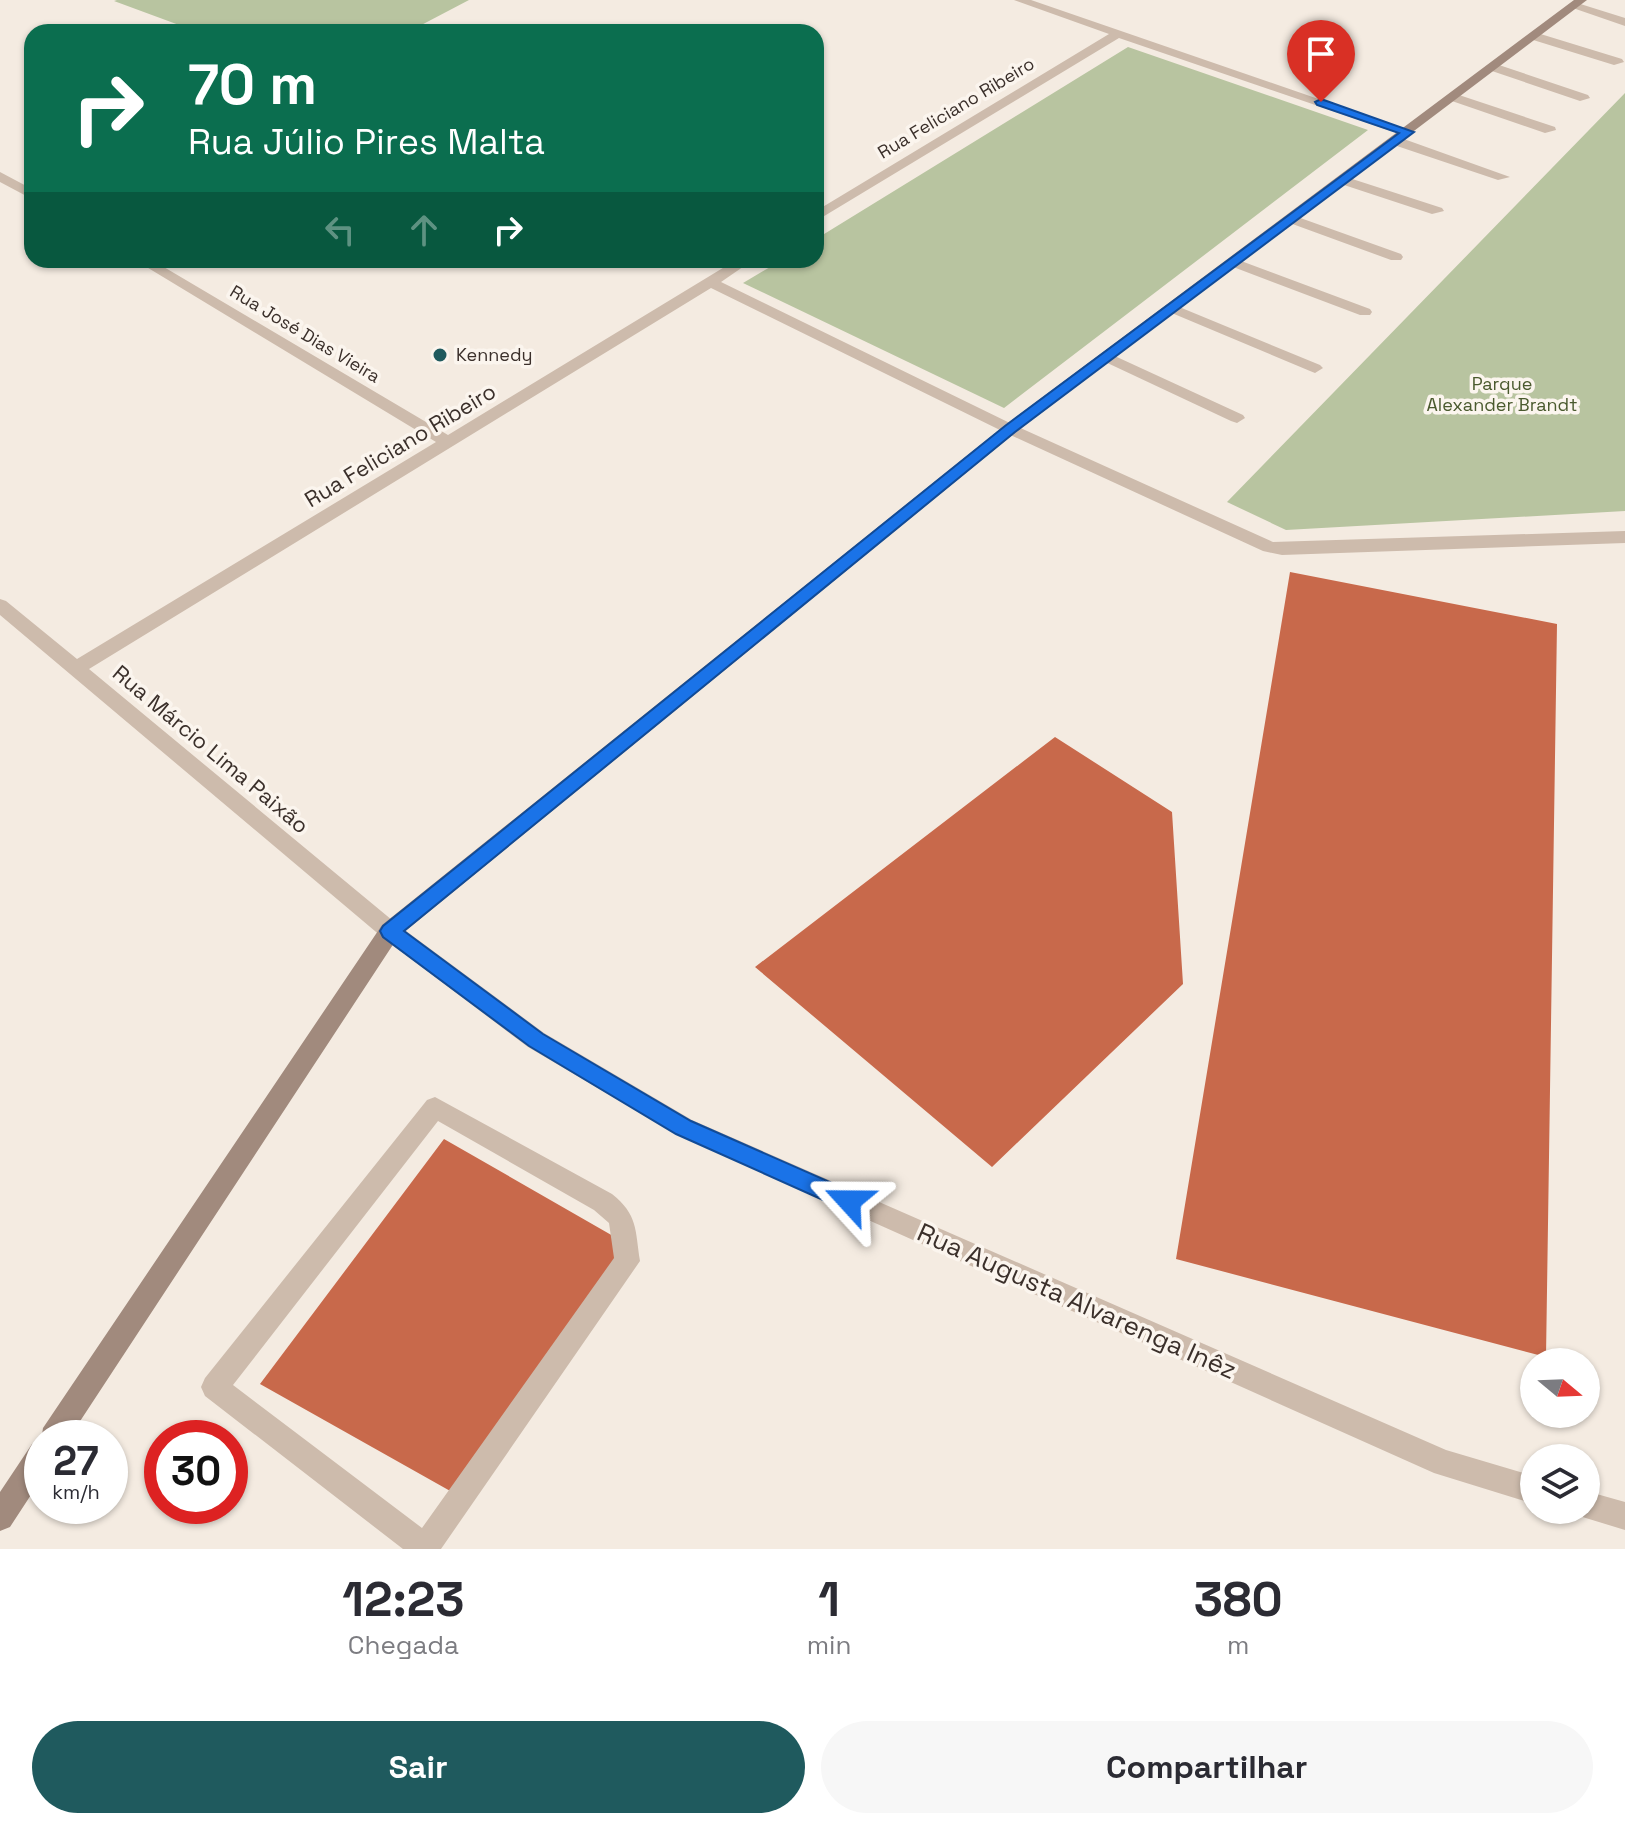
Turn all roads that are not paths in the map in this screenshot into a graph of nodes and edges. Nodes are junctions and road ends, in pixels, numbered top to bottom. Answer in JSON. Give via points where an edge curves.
{"nodes":[{"id":1,"x":1020,"y":0,"type":"edge"},
{"id":2,"x":1578,"y":3,"type":"edge"},
{"id":3,"x":1625,"y":22,"type":"edge"},
{"id":4,"x":1117,"y":34,"type":"junction"},
{"id":5,"x":1534,"y":36,"type":"junction"},
{"id":6,"x":1618,"y":62,"type":"dead end"},
{"id":7,"x":1493,"y":67,"type":"junction"},
{"id":8,"x":1453,"y":97,"type":"junction"},
{"id":9,"x":1584,"y":98,"type":"dead end"},
{"id":10,"x":1550,"y":130,"type":"dead end"},
{"id":11,"x":1402,"y":136,"type":"junction"},
{"id":12,"x":0,"y":176,"type":"edge"},
{"id":13,"x":1503,"y":177,"type":"dead end"},
{"id":14,"x":1343,"y":180,"type":"junction"},
{"id":15,"x":24,"y":190,"type":"edge"},
{"id":16,"x":1437,"y":211,"type":"dead end"},
{"id":17,"x":824,"y":212,"type":"edge"},
{"id":18,"x":1292,"y":219,"type":"junction"},
{"id":19,"x":1396,"y":257,"type":"dead end"},
{"id":20,"x":1233,"y":262,"type":"junction"},
{"id":21,"x":155,"y":268,"type":"edge"},
{"id":22,"x":733,"y":268,"type":"edge"},
{"id":23,"x":710,"y":282,"type":"junction"},
{"id":24,"x":1172,"y":308,"type":"junction"},
{"id":25,"x":1365,"y":312,"type":"dead end"},
{"id":26,"x":1106,"y":357,"type":"junction"},
{"id":27,"x":1315,"y":368,"type":"dead end"},
{"id":28,"x":1237,"y":418,"type":"dead end"},
{"id":29,"x":1010,"y":429,"type":"junction"},
{"id":30,"x":448,"y":442,"type":"junction"},
{"id":31,"x":1625,"y":537,"type":"edge"},
{"id":32,"x":0,"y":605,"type":"edge"},
{"id":33,"x":77,"y":668,"type":"junction"},
{"id":34,"x":390,"y":931,"type":"junction"},
{"id":35,"x":65,"y":1420,"type":"edge"},
{"id":36,"x":24,"y":1481,"type":"edge"},
{"id":37,"x":1520,"y":1486,"type":"edge"},
{"id":38,"x":1600,"y":1509,"type":"edge"},
{"id":39,"x":1625,"y":1516,"type":"edge"},
{"id":40,"x":0,"y":1517,"type":"edge"},
{"id":41,"x":426,"y":1549,"type":"edge"}],
"edges":[{"from":1,"to":4,"type":"street"},
{"from":2,"to":3,"type":"street"},
{"from":2,"to":5,"type":"street"},
{"from":4,"to":11,"type":"street"},
{"from":4,"to":17,"type":"street","name":"Rua Feliciano Ribeiro"},
{"from":5,"to":6,"type":"street"},
{"from":5,"to":7,"type":"street"},
{"from":7,"to":8,"type":"street"},
{"from":7,"to":9,"type":"street"},
{"from":8,"to":10,"type":"street"},
{"from":8,"to":11,"type":"street"},
{"from":11,"to":13,"type":"street"},
{"from":11,"to":14,"type":"street"},
{"from":12,"to":15,"type":"street"},
{"from":14,"to":16,"type":"street"},
{"from":14,"to":18,"type":"street"},
{"from":18,"to":19,"type":"street"},
{"from":18,"to":20,"type":"street"},
{"from":20,"to":24,"type":"street"},
{"from":20,"to":25,"type":"street"},
{"from":21,"to":30,"type":"street","name":"Rua José Dias Vieira"},
{"from":22,"to":23,"type":"street","name":"Rua Feliciano Ribeiro"},
{"from":23,"to":29,"type":"street"},
{"from":23,"to":30,"type":"street","name":"Rua Feliciano Ribeiro"},
{"from":24,"to":26,"type":"street"},
{"from":24,"to":27,"type":"street"},
{"from":26,"to":28,"type":"street"},
{"from":26,"to":29,"type":"street"},
{"from":29,"to":31,"type":"street","via":[[1269,547]]},
{"from":29,"to":34,"type":"street"},
{"from":30,"to":33,"type":"street","name":"Rua Feliciano Ribeiro"},
{"from":32,"to":33,"type":"street","name":"Rua Márcio Lima Paixão"},
{"from":33,"to":34,"type":"street","name":"Rua Márcio Lima Paixão"},
{"from":34,"to":35,"type":"street"},
{"from":34,"to":37,"type":"street","name":"Rua Augusta Alvarenga Inêz","via":[[536,1040],[684,1127],[1444,1463]]},
{"from":36,"to":40,"type":"street"},
{"from":38,"to":39,"type":"street"},
{"from":41,"to":41,"type":"street","via":[[214,1387],[435,1107],[603,1202],[621,1217],[627,1261]]}]}
